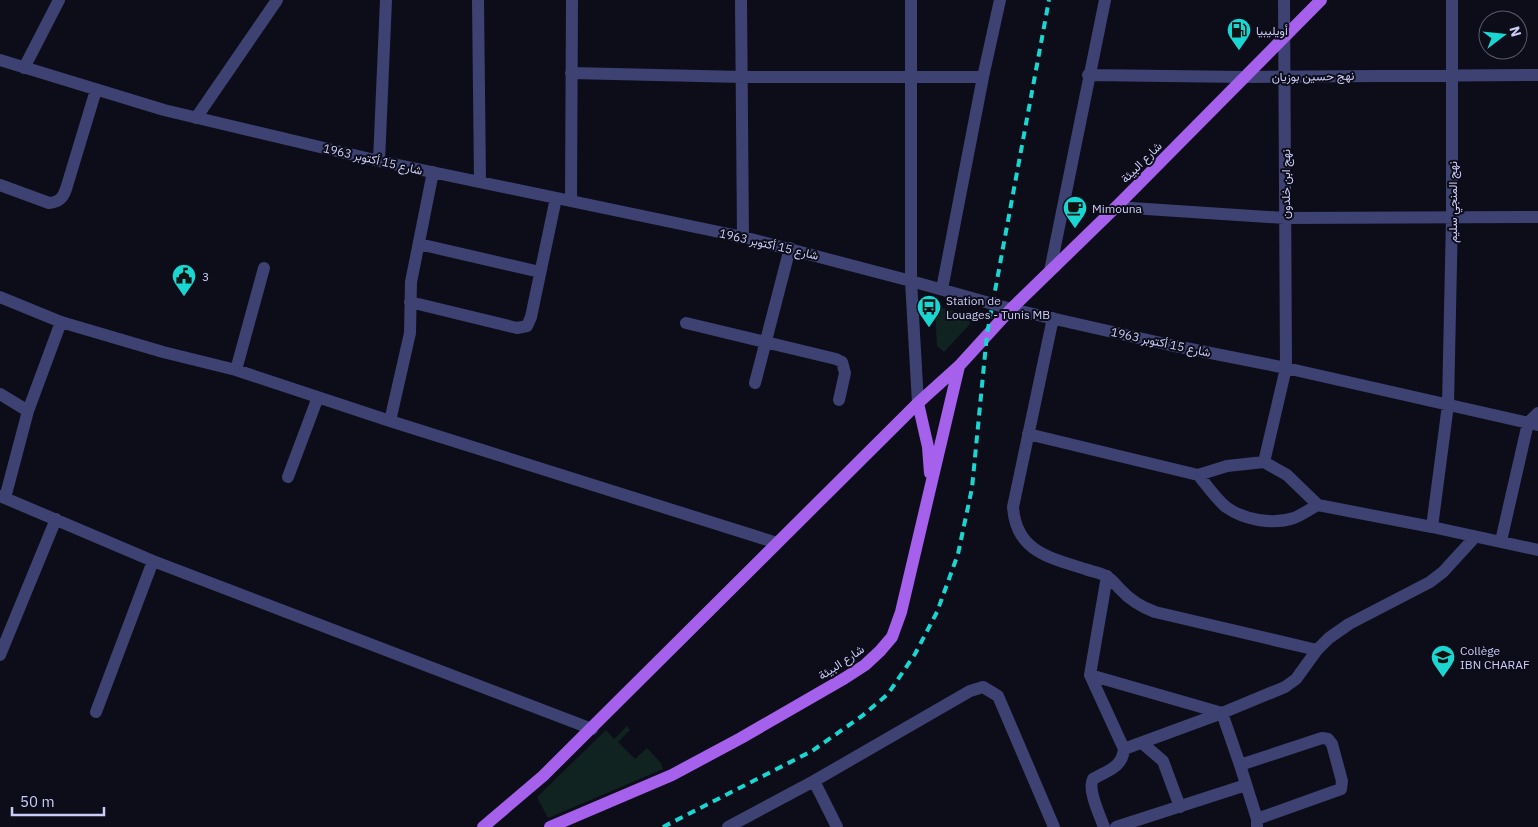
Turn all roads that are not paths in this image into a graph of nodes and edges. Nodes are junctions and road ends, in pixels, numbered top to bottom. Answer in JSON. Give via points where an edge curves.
{"nodes":[{"id":1,"x":58,"y":0,"type":"edge"},
{"id":2,"x":277,"y":0,"type":"edge"},
{"id":3,"x":386,"y":0,"type":"edge"},
{"id":4,"x":478,"y":0,"type":"edge"},
{"id":5,"x":572,"y":0,"type":"edge"},
{"id":6,"x":741,"y":0,"type":"edge"},
{"id":7,"x":911,"y":0,"type":"edge"},
{"id":8,"x":1000,"y":0,"type":"edge"},
{"id":9,"x":1104,"y":0,"type":"edge"},
{"id":10,"x":1284,"y":0,"type":"edge"},
{"id":11,"x":1321,"y":0,"type":"edge"},
{"id":12,"x":1452,"y":0,"type":"edge"},
{"id":13,"x":1284,"y":37,"type":"junction"},
{"id":14,"x":0,"y":60,"type":"edge"},
{"id":15,"x":24,"y":68,"type":"junction"},
{"id":16,"x":571,"y":72,"type":"junction"},
{"id":17,"x":1451,"y":75,"type":"junction"},
{"id":18,"x":1088,"y":76,"type":"junction"},
{"id":19,"x":1284,"y":76,"type":"junction"},
{"id":20,"x":1538,"y":76,"type":"edge"},
{"id":21,"x":742,"y":77,"type":"junction"},
{"id":22,"x":983,"y":77,"type":"junction"},
{"id":23,"x":911,"y":78,"type":"junction"},
{"id":24,"x":1244,"y":78,"type":"junction"},
{"id":25,"x":96,"y":90,"type":"junction"},
{"id":26,"x":196,"y":118,"type":"junction"},
{"id":27,"x":379,"y":161,"type":"junction"},
{"id":28,"x":433,"y":172,"type":"junction"},
{"id":29,"x":480,"y":182,"type":"junction"},
{"id":30,"x":0,"y":185,"type":"edge"},
{"id":31,"x":556,"y":198,"type":"junction"},
{"id":32,"x":571,"y":201,"type":"junction"},
{"id":33,"x":1116,"y":206,"type":"junction"},
{"id":34,"x":1452,"y":217,"type":"junction"},
{"id":35,"x":1538,"y":217,"type":"edge"},
{"id":36,"x":1285,"y":218,"type":"junction"},
{"id":37,"x":743,"y":237,"type":"junction"},
{"id":38,"x":419,"y":244,"type":"junction"},
{"id":39,"x":790,"y":248,"type":"junction"},
{"id":40,"x":264,"y":268,"type":"dead end"},
{"id":41,"x":1050,"y":271,"type":"junction"},
{"id":42,"x":540,"y":272,"type":"junction"},
{"id":43,"x":911,"y":280,"type":"junction"},
{"id":44,"x":942,"y":289,"type":"junction"},
{"id":45,"x":0,"y":297,"type":"edge"},
{"id":46,"x":410,"y":302,"type":"junction"},
{"id":47,"x":1011,"y":309,"type":"junction"},
{"id":48,"x":1053,"y":318,"type":"junction"},
{"id":49,"x":61,"y":322,"type":"junction"},
{"id":50,"x":686,"y":323,"type":"dead end"},
{"id":51,"x":765,"y":342,"type":"junction"},
{"id":52,"x":959,"y":366,"type":"junction"},
{"id":53,"x":1286,"y":368,"type":"junction"},
{"id":54,"x":236,"y":370,"type":"junction"},
{"id":55,"x":754,"y":383,"type":"dead end"},
{"id":56,"x":0,"y":394,"type":"edge"},
{"id":57,"x":318,"y":397,"type":"junction"},
{"id":58,"x":839,"y":400,"type":"dead end"},
{"id":59,"x":918,"y":403,"type":"junction"},
{"id":60,"x":1448,"y":405,"type":"junction"},
{"id":61,"x":28,"y":411,"type":"junction"},
{"id":62,"x":1538,"y":413,"type":"edge"},
{"id":63,"x":390,"y":421,"type":"junction"},
{"id":64,"x":1533,"y":424,"type":"edge"},
{"id":65,"x":1028,"y":434,"type":"junction"},
{"id":66,"x":1264,"y":462,"type":"junction"},
{"id":67,"x":1198,"y":474,"type":"junction"},
{"id":68,"x":288,"y":477,"type":"dead end"},
{"id":69,"x":931,"y":484,"type":"junction"},
{"id":70,"x":2,"y":497,"type":"edge"},
{"id":71,"x":1318,"y":505,"type":"junction"},
{"id":72,"x":56,"y":519,"type":"junction"},
{"id":73,"x":1432,"y":527,"type":"junction"},
{"id":74,"x":1475,"y":537,"type":"junction"},
{"id":75,"x":1501,"y":541,"type":"junction"},
{"id":76,"x":777,"y":543,"type":"junction"},
{"id":77,"x":1538,"y":550,"type":"edge"},
{"id":78,"x":153,"y":561,"type":"junction"},
{"id":79,"x":1107,"y":576,"type":"junction"},
{"id":80,"x":1317,"y":650,"type":"junction"},
{"id":81,"x":0,"y":655,"type":"edge"},
{"id":82,"x":1090,"y":675,"type":"junction"},
{"id":83,"x":96,"y":712,"type":"dead end"},
{"id":84,"x":1222,"y":713,"type":"junction"},
{"id":85,"x":592,"y":729,"type":"junction"},
{"id":86,"x":1142,"y":743,"type":"junction"},
{"id":87,"x":1124,"y":748,"type":"junction"},
{"id":88,"x":1240,"y":765,"type":"junction"},
{"id":89,"x":814,"y":781,"type":"junction"},
{"id":90,"x":1246,"y":785,"type":"junction"},
{"id":91,"x":1180,"y":806,"type":"junction"},
{"id":92,"x":1257,"y":823,"type":"edge"},
{"id":93,"x":483,"y":827,"type":"edge"},
{"id":94,"x":550,"y":827,"type":"edge"},
{"id":95,"x":728,"y":827,"type":"edge"},
{"id":96,"x":838,"y":827,"type":"edge"},
{"id":97,"x":1054,"y":827,"type":"edge"},
{"id":98,"x":1104,"y":827,"type":"edge"},
{"id":99,"x":1116,"y":827,"type":"edge"}],
"edges":[{"from":1,"to":15,"type":"street"},
{"from":2,"to":26,"type":"street"},
{"from":3,"to":27,"type":"street"},
{"from":4,"to":29,"type":"street"},
{"from":5,"to":16,"type":"street"},
{"from":6,"to":21,"type":"street"},
{"from":7,"to":23,"type":"street"},
{"from":8,"to":22,"type":"street"},
{"from":9,"to":18,"type":"street"},
{"from":10,"to":13,"type":"street","name":"نهج ابن خلدون"},
{"from":11,"to":13,"type":"main road","name":"شارع البيئة"},
{"from":12,"to":17,"type":"street","name":"نهج المنجي سليم"},
{"from":13,"to":19,"type":"street","name":"نهج ابن خلدون"},
{"from":13,"to":24,"type":"main road","name":"شارع البيئة"},
{"from":14,"to":15,"type":"street","name":"شارع 15 أكتوبر 1963"},
{"from":15,"to":25,"type":"street","name":"شارع 15 أكتوبر 1963"},
{"from":16,"to":21,"type":"street"},
{"from":16,"to":32,"type":"street"},
{"from":17,"to":19,"type":"street","name":"نهج حسين بوزيان"},
{"from":17,"to":20,"type":"street","name":"نهج حسين بوزيان"},
{"from":17,"to":34,"type":"street","name":"نهج المنجي سليم"},
{"from":18,"to":24,"type":"street","name":"نهج حسين بوزيان"},
{"from":18,"to":41,"type":"street"},
{"from":19,"to":24,"type":"street","name":"نهج حسين بوزيان"},
{"from":19,"to":36,"type":"street","name":"نهج ابن خلدون"},
{"from":21,"to":23,"type":"street"},
{"from":21,"to":37,"type":"street"},
{"from":22,"to":23,"type":"street"},
{"from":22,"to":44,"type":"street"},
{"from":23,"to":43,"type":"street"},
{"from":24,"to":33,"type":"main road","name":"شارع البيئة"},
{"from":25,"to":26,"type":"street","name":"شارع 15 أكتوبر 1963"},
{"from":25,"to":30,"type":"street","via":[[66,189],[60,199],[49,203]]},
{"from":26,"to":27,"type":"street","name":"شارع 15 أكتوبر 1963"},
{"from":27,"to":28,"type":"street","name":"شارع 15 أكتوبر 1963"},
{"from":28,"to":29,"type":"street","name":"شارع 15 أكتوبر 1963"},
{"from":28,"to":38,"type":"street"},
{"from":29,"to":31,"type":"street","name":"شارع 15 أكتوبر 1963"},
{"from":31,"to":32,"type":"street","name":"شارع 15 أكتوبر 1963"},
{"from":31,"to":42,"type":"street"},
{"from":32,"to":37,"type":"street","name":"شارع 15 أكتوبر 1963"},
{"from":33,"to":36,"type":"street"},
{"from":33,"to":41,"type":"main road","name":"شارع البيئة"},
{"from":34,"to":35,"type":"street"},
{"from":34,"to":36,"type":"street"},
{"from":34,"to":60,"type":"street","name":"نهج المنجي سليم"},
{"from":36,"to":53,"type":"street","name":"نهج ابن خلدون"},
{"from":37,"to":39,"type":"street","name":"شارع 15 أكتوبر 1963"},
{"from":38,"to":42,"type":"street"},
{"from":38,"to":46,"type":"street","via":[[410,282]]},
{"from":39,"to":43,"type":"street","name":"شارع 15 أكتوبر 1963"},
{"from":39,"to":51,"type":"street"},
{"from":40,"to":54,"type":"street"},
{"from":41,"to":47,"type":"main road","name":"شارع البيئة"},
{"from":42,"to":46,"type":"street","via":[[531,317],[527,326],[521,329]]},
{"from":43,"to":44,"type":"street","name":"شارع 15 أكتوبر 1963"},
{"from":43,"to":59,"type":"street"},
{"from":44,"to":47,"type":"street","name":"شارع 15 أكتوبر 1963"},
{"from":45,"to":49,"type":"street"},
{"from":46,"to":63,"type":"street","via":[[410,333]]},
{"from":47,"to":48,"type":"street","name":"شارع 15 أكتوبر 1963"},
{"from":47,"to":52,"type":"main road","name":"شارع البيئة"},
{"from":48,"to":53,"type":"street","name":"شارع 15 أكتوبر 1963"},
{"from":48,"to":65,"type":"street"},
{"from":49,"to":54,"type":"street"},
{"from":49,"to":61,"type":"street"},
{"from":50,"to":51,"type":"street"},
{"from":51,"to":55,"type":"street"},
{"from":51,"to":58,"type":"street","via":[[842,362],[846,373]]},
{"from":52,"to":59,"type":"main road","name":"شارع البيئة"},
{"from":52,"to":69,"type":"main road","name":"شارع البيئة"},
{"from":53,"to":60,"type":"street","name":"شارع 15 أكتوبر 1963"},
{"from":53,"to":66,"type":"street","name":"نهج ابن خلدون"},
{"from":54,"to":57,"type":"street"},
{"from":56,"to":61,"type":"street"},
{"from":57,"to":63,"type":"street"},
{"from":57,"to":68,"type":"street"},
{"from":59,"to":69,"type":"main road","via":[[928,447]]},
{"from":59,"to":76,"type":"main road","name":"شارع البيئة"},
{"from":60,"to":64,"type":"street","name":"شارع 15 أكتوبر 1963"},
{"from":60,"to":73,"type":"street","name":"نهج المنجي سليم"},
{"from":61,"to":70,"type":"street"},
{"from":62,"to":64,"type":"street"},
{"from":63,"to":76,"type":"street"},
{"from":64,"to":75,"type":"street"},
{"from":65,"to":67,"type":"street"},
{"from":65,"to":79,"type":"street","via":[[1013,507],[1019,533],[1030,547],[1044,555]]},
{"from":66,"to":67,"type":"street","via":[[1227,466]]},
{"from":66,"to":71,"type":"street","via":[[1287,475]]},
{"from":67,"to":71,"type":"street","via":[[1227,508],[1263,521],[1293,518]]},
{"from":69,"to":94,"type":"main road","name":"شارع البيئة","via":[[901,612],[892,637],[870,660],[845,678],[672,775]]},
{"from":70,"to":72,"type":"street"},
{"from":71,"to":73,"type":"street"},
{"from":72,"to":78,"type":"street"},
{"from":72,"to":81,"type":"street"},
{"from":73,"to":74,"type":"street"},
{"from":74,"to":75,"type":"street"},
{"from":74,"to":80,"type":"street","via":[[1430,582],[1349,624]]},
{"from":75,"to":77,"type":"street"},
{"from":76,"to":85,"type":"main road","name":"شارع البيئة"},
{"from":78,"to":83,"type":"street"},
{"from":78,"to":85,"type":"street"},
{"from":79,"to":80,"type":"street","via":[[1131,599],[1155,612]]},
{"from":79,"to":82,"type":"street"},
{"from":80,"to":84,"type":"street","via":[[1296,679]]},
{"from":82,"to":84,"type":"street"},
{"from":82,"to":87,"type":"street"},
{"from":84,"to":86,"type":"street"},
{"from":84,"to":88,"type":"street"},
{"from":85,"to":93,"type":"main road","name":"شارع البيئة","via":[[522,796]]},
{"from":86,"to":87,"type":"street"},
{"from":86,"to":91,"type":"street","via":[[1163,761]]},
{"from":87,"to":98,"type":"street","via":[[1118,764],[1090,783]]},
{"from":88,"to":90,"type":"street"},
{"from":88,"to":92,"type":"street","via":[[1322,738],[1332,744],[1342,781],[1341,789]]},
{"from":89,"to":95,"type":"street"},
{"from":89,"to":96,"type":"street"},
{"from":89,"to":97,"type":"street","via":[[970,691],[983,687],[998,696]]},
{"from":90,"to":91,"type":"street"},
{"from":90,"to":92,"type":"street"},
{"from":91,"to":99,"type":"street"}]}
